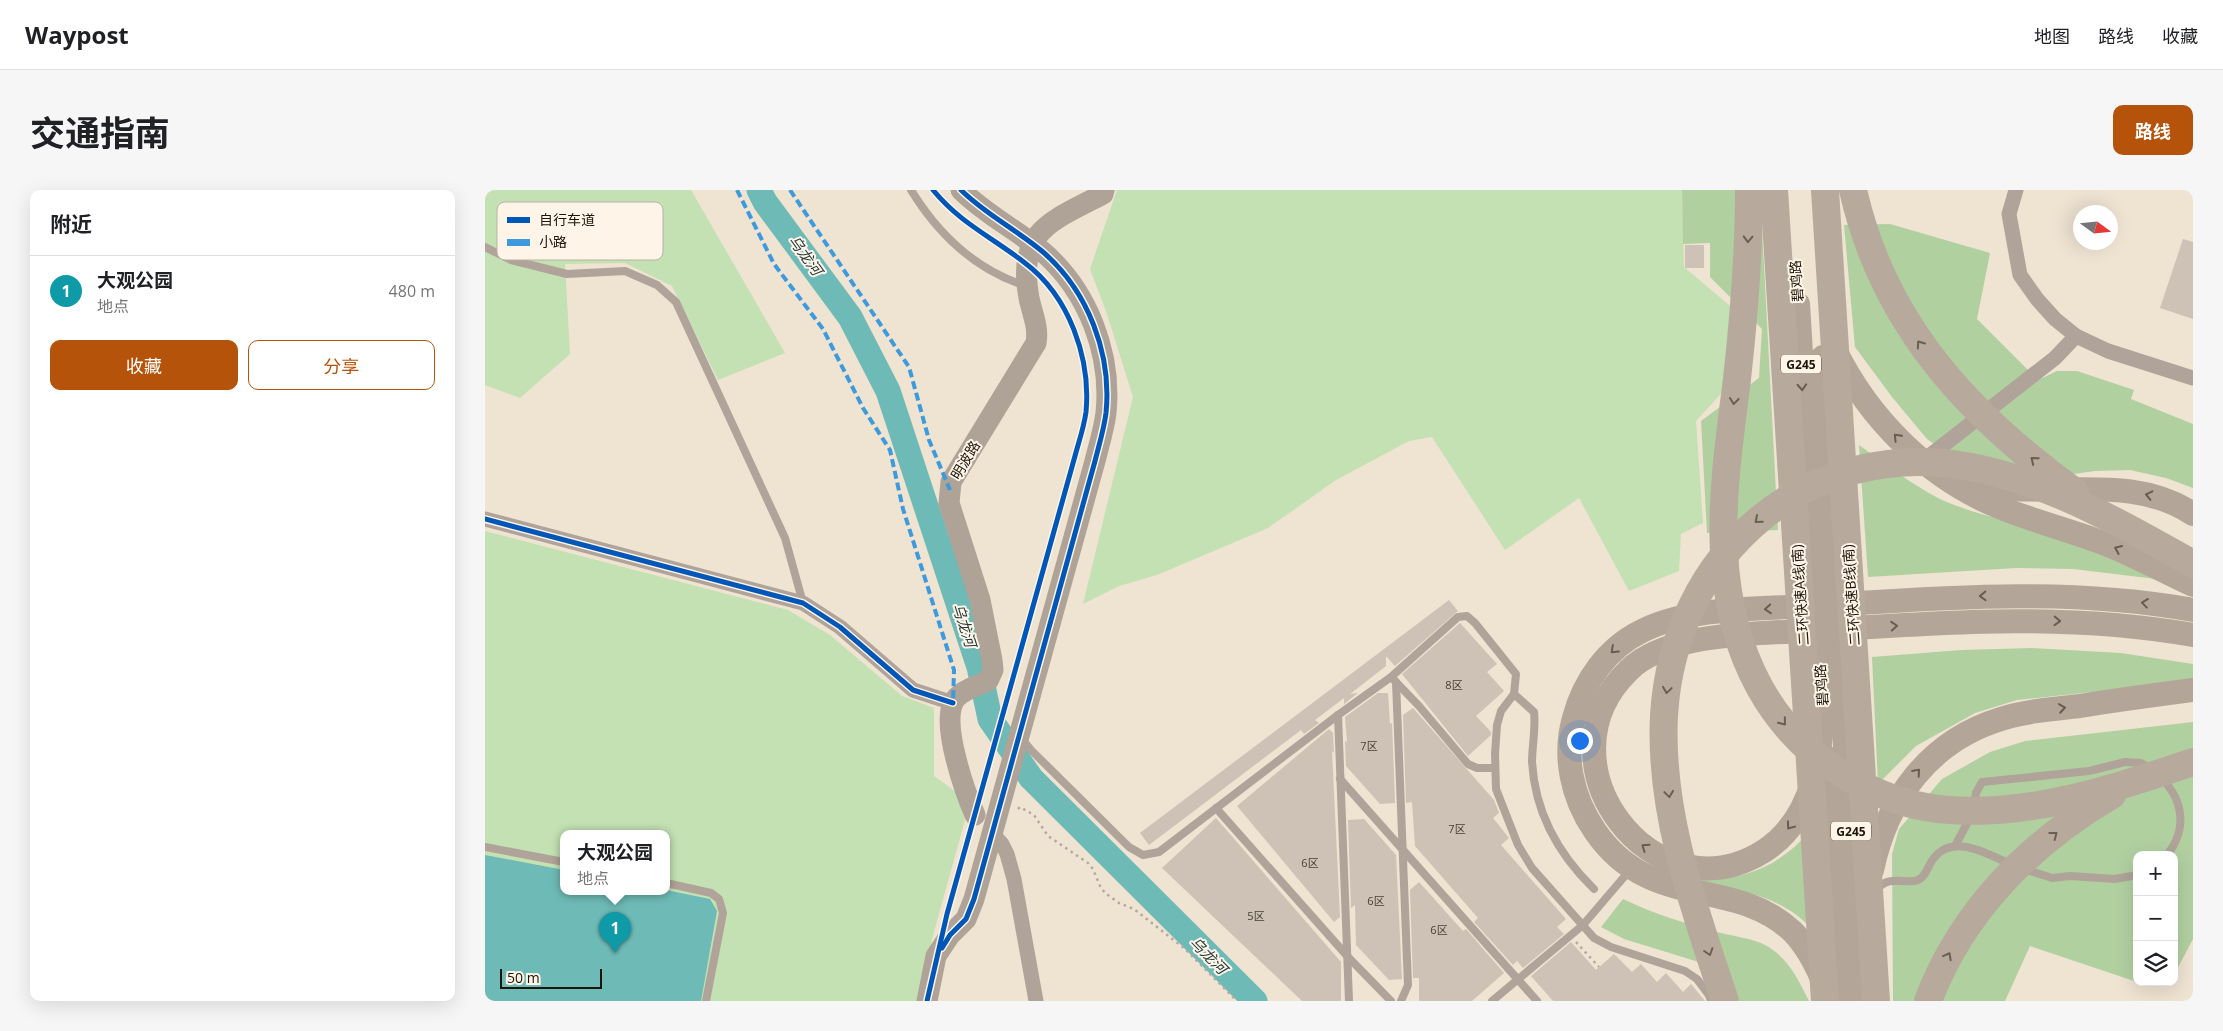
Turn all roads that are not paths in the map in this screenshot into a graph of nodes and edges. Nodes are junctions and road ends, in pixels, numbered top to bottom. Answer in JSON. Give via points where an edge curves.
{"nodes":[{"id":1,"x":911,"y":190,"type":"edge"},
{"id":2,"x":961,"y":190,"type":"edge"},
{"id":3,"x":1104,"y":190,"type":"edge"},
{"id":4,"x":1749,"y":190,"type":"edge"},
{"id":5,"x":1774,"y":190,"type":"edge"},
{"id":6,"x":1790,"y":190,"type":"edge"},
{"id":7,"x":1816,"y":190,"type":"edge"},
{"id":8,"x":1825,"y":190,"type":"edge"},
{"id":9,"x":1853,"y":190,"type":"edge"},
{"id":10,"x":2016,"y":190,"type":"edge"},
{"id":11,"x":1032,"y":244,"type":"junction"},
{"id":12,"x":485,"y":248,"type":"edge"},
{"id":13,"x":497,"y":254,"type":"edge"},
{"id":14,"x":511,"y":260,"type":"edge"},
{"id":15,"x":1027,"y":287,"type":"junction"},
{"id":16,"x":1810,"y":303,"type":"junction"},
{"id":17,"x":2076,"y":336,"type":"junction"},
{"id":18,"x":2193,"y":378,"type":"edge"},
{"id":19,"x":1926,"y":464,"type":"junction"},
{"id":20,"x":2193,"y":514,"type":"edge"},
{"id":21,"x":485,"y":519,"type":"edge"},
{"id":22,"x":2145,"y":538,"type":"junction"},
{"id":23,"x":2193,"y":564,"type":"edge"},
{"id":24,"x":2193,"y":585,"type":"edge"},
{"id":25,"x":803,"y":603,"type":"junction"},
{"id":26,"x":2193,"y":610,"type":"edge"},
{"id":27,"x":2193,"y":635,"type":"edge"},
{"id":28,"x":1830,"y":661,"type":"junction"},
{"id":29,"x":1393,"y":680,"type":"junction"},
{"id":30,"x":2193,"y":690,"type":"edge"},
{"id":31,"x":1514,"y":694,"type":"junction"},
{"id":32,"x":1822,"y":696,"type":"junction"},
{"id":33,"x":958,"y":698,"type":"junction"},
{"id":34,"x":1338,"y":715,"type":"junction"},
{"id":35,"x":1019,"y":737,"type":"junction"},
{"id":36,"x":2193,"y":762,"type":"edge"},
{"id":37,"x":1495,"y":768,"type":"junction"},
{"id":38,"x":2152,"y":776,"type":"junction"},
{"id":39,"x":1341,"y":779,"type":"junction"},
{"id":40,"x":1216,"y":808,"type":"junction"},
{"id":41,"x":975,"y":815,"type":"dead end"},
{"id":42,"x":992,"y":834,"type":"junction"},
{"id":43,"x":1955,"y":846,"type":"junction"},
{"id":44,"x":485,"y":848,"type":"edge"},
{"id":45,"x":1404,"y":851,"type":"junction"},
{"id":46,"x":2170,"y":851,"type":"edge"},
{"id":47,"x":560,"y":861,"type":"edge"},
{"id":48,"x":1632,"y":868,"type":"junction"},
{"id":49,"x":2133,"y":876,"type":"edge"},
{"id":50,"x":670,"y":884,"type":"edge"},
{"id":51,"x":1594,"y":889,"type":"dead end"},
{"id":52,"x":1867,"y":897,"type":"junction"},
{"id":53,"x":1583,"y":925,"type":"junction"},
{"id":54,"x":1349,"y":958,"type":"junction"},
{"id":55,"x":1517,"y":979,"type":"junction"},
{"id":56,"x":706,"y":1001,"type":"edge"},
{"id":57,"x":927,"y":1001,"type":"edge"},
{"id":58,"x":1036,"y":1001,"type":"edge"},
{"id":59,"x":1349,"y":1001,"type":"edge"},
{"id":60,"x":1391,"y":1001,"type":"edge"},
{"id":61,"x":1401,"y":1001,"type":"edge"},
{"id":62,"x":1492,"y":1001,"type":"edge"},
{"id":63,"x":1537,"y":1001,"type":"edge"},
{"id":64,"x":1711,"y":1001,"type":"edge"},
{"id":65,"x":1725,"y":1001,"type":"edge"},
{"id":66,"x":1825,"y":1001,"type":"edge"},
{"id":67,"x":1829,"y":1001,"type":"edge"},
{"id":68,"x":1841,"y":1001,"type":"edge"},
{"id":69,"x":1861,"y":1001,"type":"edge"},
{"id":70,"x":1876,"y":1001,"type":"edge"},
{"id":71,"x":1928,"y":1001,"type":"edge"}],
"edges":[{"from":1,"to":15,"type":"lane","via":[[960,251],[1006,280]]},
{"from":2,"to":11,"type":"street"},
{"from":3,"to":11,"type":"street","name":"明波路","via":[[1103,194],[1051,222]]},
{"from":4,"to":38,"type":"highway","one_way":true,"via":[[1747,280],[1727,468],[1725,575],[1734,624],[1748,666],[1774,711],[1805,746],[1842,774],[1881,794],[1929,808],[1966,811],[2015,807]]},
{"from":5,"to":66,"type":"highway","name":"二环快速A线(南)"},
{"from":6,"to":16,"type":"highway","name":"碧鸡路","number":"G245"},
{"from":7,"to":16,"type":"highway","name":"碧鸡路","number":"G245"},
{"from":8,"to":70,"type":"highway","name":"二环快速B线(南)"},
{"from":22,"to":9,"type":"highway","one_way":true,"via":[[2035,461],[1972,404],[1937,365],[1904,320],[1886,288],[1865,236]]},
{"from":10,"to":17,"type":"street","via":[[2009,214],[2020,275],[2043,306]]},
{"from":11,"to":15,"type":"street","name":"明波路","via":[[1026,263]]},
{"from":11,"to":35,"type":"street","via":[[1067,276],[1087,308],[1098,336],[1107,389],[1106,413],[1095,461]]},
{"from":12,"to":13,"type":"lane"},
{"from":14,"to":25,"type":"lane","via":[[567,274],[625,271],[657,285],[676,302],[785,538]]},
{"from":15,"to":33,"type":"street","name":"明波路","via":[[1038,334],[1036,343],[951,482],[949,503],[982,608],[993,670],[988,681]]},
{"from":19,"to":16,"type":"main road","one_way":true,"via":[[1882,421],[1851,379],[1835,349],[1825,318]]},
{"from":16,"to":28,"type":"main road","name":"碧鸡路","number":"G245","one_way":true},
{"from":17,"to":18,"type":"street","via":[[2108,351]]},
{"from":17,"to":19,"type":"street","via":[[2055,358]]},
{"from":20,"to":19,"type":"main road","one_way":true,"via":[[2141,493],[2004,488],[1967,481]]},
{"from":24,"to":19,"type":"main road","one_way":true,"via":[[2113,547],[1987,502],[1953,484]]},
{"from":21,"to":25,"type":"street"},
{"from":22,"to":23,"type":"highway"},
{"from":22,"to":65,"type":"highway","one_way":true,"via":[[2071,500],[2007,476],[1960,465],[1912,462],[1866,468],[1811,485],[1773,507],[1739,536],[1710,572],[1687,614],[1672,663],[1664,717],[1666,772],[1678,844]]},
{"from":25,"to":33,"type":"street","via":[[840,627],[913,690]]},
{"from":26,"to":48,"type":"main road","one_way":true,"via":[[2081,597],[1976,596],[1719,613],[1669,621],[1643,630],[1620,644],[1591,677],[1577,708],[1570,740],[1571,772],[1579,802],[1603,842]]},
{"from":32,"to":27,"type":"main road","one_way":true,"via":[[1821,742],[1806,799],[1783,834],[1753,858],[1724,866],[1700,867],[1675,862],[1641,844],[1607,805],[1598,781],[1594,755],[1600,716],[1612,691],[1627,671],[1653,653],[1675,645],[1745,635],[2003,620],[2105,624]]},
{"from":28,"to":32,"type":"main road","name":"碧鸡路","number":"G245"},
{"from":28,"to":69,"type":"main road","name":"碧鸡路","number":"G245"},
{"from":29,"to":31,"type":"lane","via":[[1458,617],[1467,616],[1516,674]]},
{"from":29,"to":34,"type":"lane"},
{"from":29,"to":37,"type":"lane","via":[[1468,764],[1477,768]]},
{"from":29,"to":45,"type":"lane"},
{"from":52,"to":30,"type":"main road","one_way":true,"via":[[1881,836],[1893,807],[1915,774],[1951,742],[1992,722],[2031,712]]},
{"from":31,"to":37,"type":"lane","via":[[1501,711],[1497,725]]},
{"from":31,"to":51,"type":"lane","via":[[1534,712],[1533,767],[1545,819],[1561,850]]},
{"from":32,"to":68,"type":"main road","name":"碧鸡路","number":"G245"},
{"from":33,"to":41,"type":"street","via":[[950,725],[963,789]]},
{"from":34,"to":39,"type":"lane"},
{"from":34,"to":40,"type":"lane"},
{"from":35,"to":40,"type":"lane","via":[[1129,847],[1143,855],[1159,852]]},
{"from":35,"to":42,"type":"street","via":[[1011,803]]},
{"from":36,"to":38,"type":"highway"},
{"from":37,"to":53,"type":"lane","via":[[1496,789],[1518,845],[1532,868]]},
{"from":71,"to":38,"type":"highway","one_way":true,"via":[[1959,937],[2008,876],[2036,849],[2079,816],[2119,791]]},
{"from":39,"to":45,"type":"lane"},
{"from":39,"to":54,"type":"lane"},
{"from":40,"to":54,"type":"lane"},
{"from":42,"to":57,"type":"street","via":[[975,899],[966,919],[936,956]]},
{"from":42,"to":58,"type":"street","via":[[1007,854],[1014,880]]},
{"from":43,"to":46,"type":"lane","via":[[1972,813],[1976,792],[1982,782],[2089,771],[2133,762],[2151,769],[2177,798],[2181,824]]},
{"from":43,"to":49,"type":"lane","via":[[1969,847],[2040,876],[2115,879]]},
{"from":43,"to":52,"type":"lane","via":[[1934,857],[1918,880],[1888,881]]},
{"from":44,"to":47,"type":"lane"},
{"from":45,"to":55,"type":"lane"},
{"from":45,"to":61,"type":"lane","via":[[1408,985]]},
{"from":48,"to":53,"type":"lane"},
{"from":48,"to":67,"type":"main road","via":[[1666,885],[1741,904],[1781,922],[1809,953],[1823,980]]},
{"from":50,"to":56,"type":"lane","via":[[711,893],[719,899],[723,913]]},
{"from":52,"to":69,"type":"main road"},
{"from":53,"to":55,"type":"lane"},
{"from":53,"to":64,"type":"lane","via":[[1601,942],[1685,971],[1697,979]]},
{"from":54,"to":59,"type":"lane"},
{"from":54,"to":60,"type":"lane"},
{"from":55,"to":62,"type":"lane"},
{"from":55,"to":63,"type":"lane"}]}
